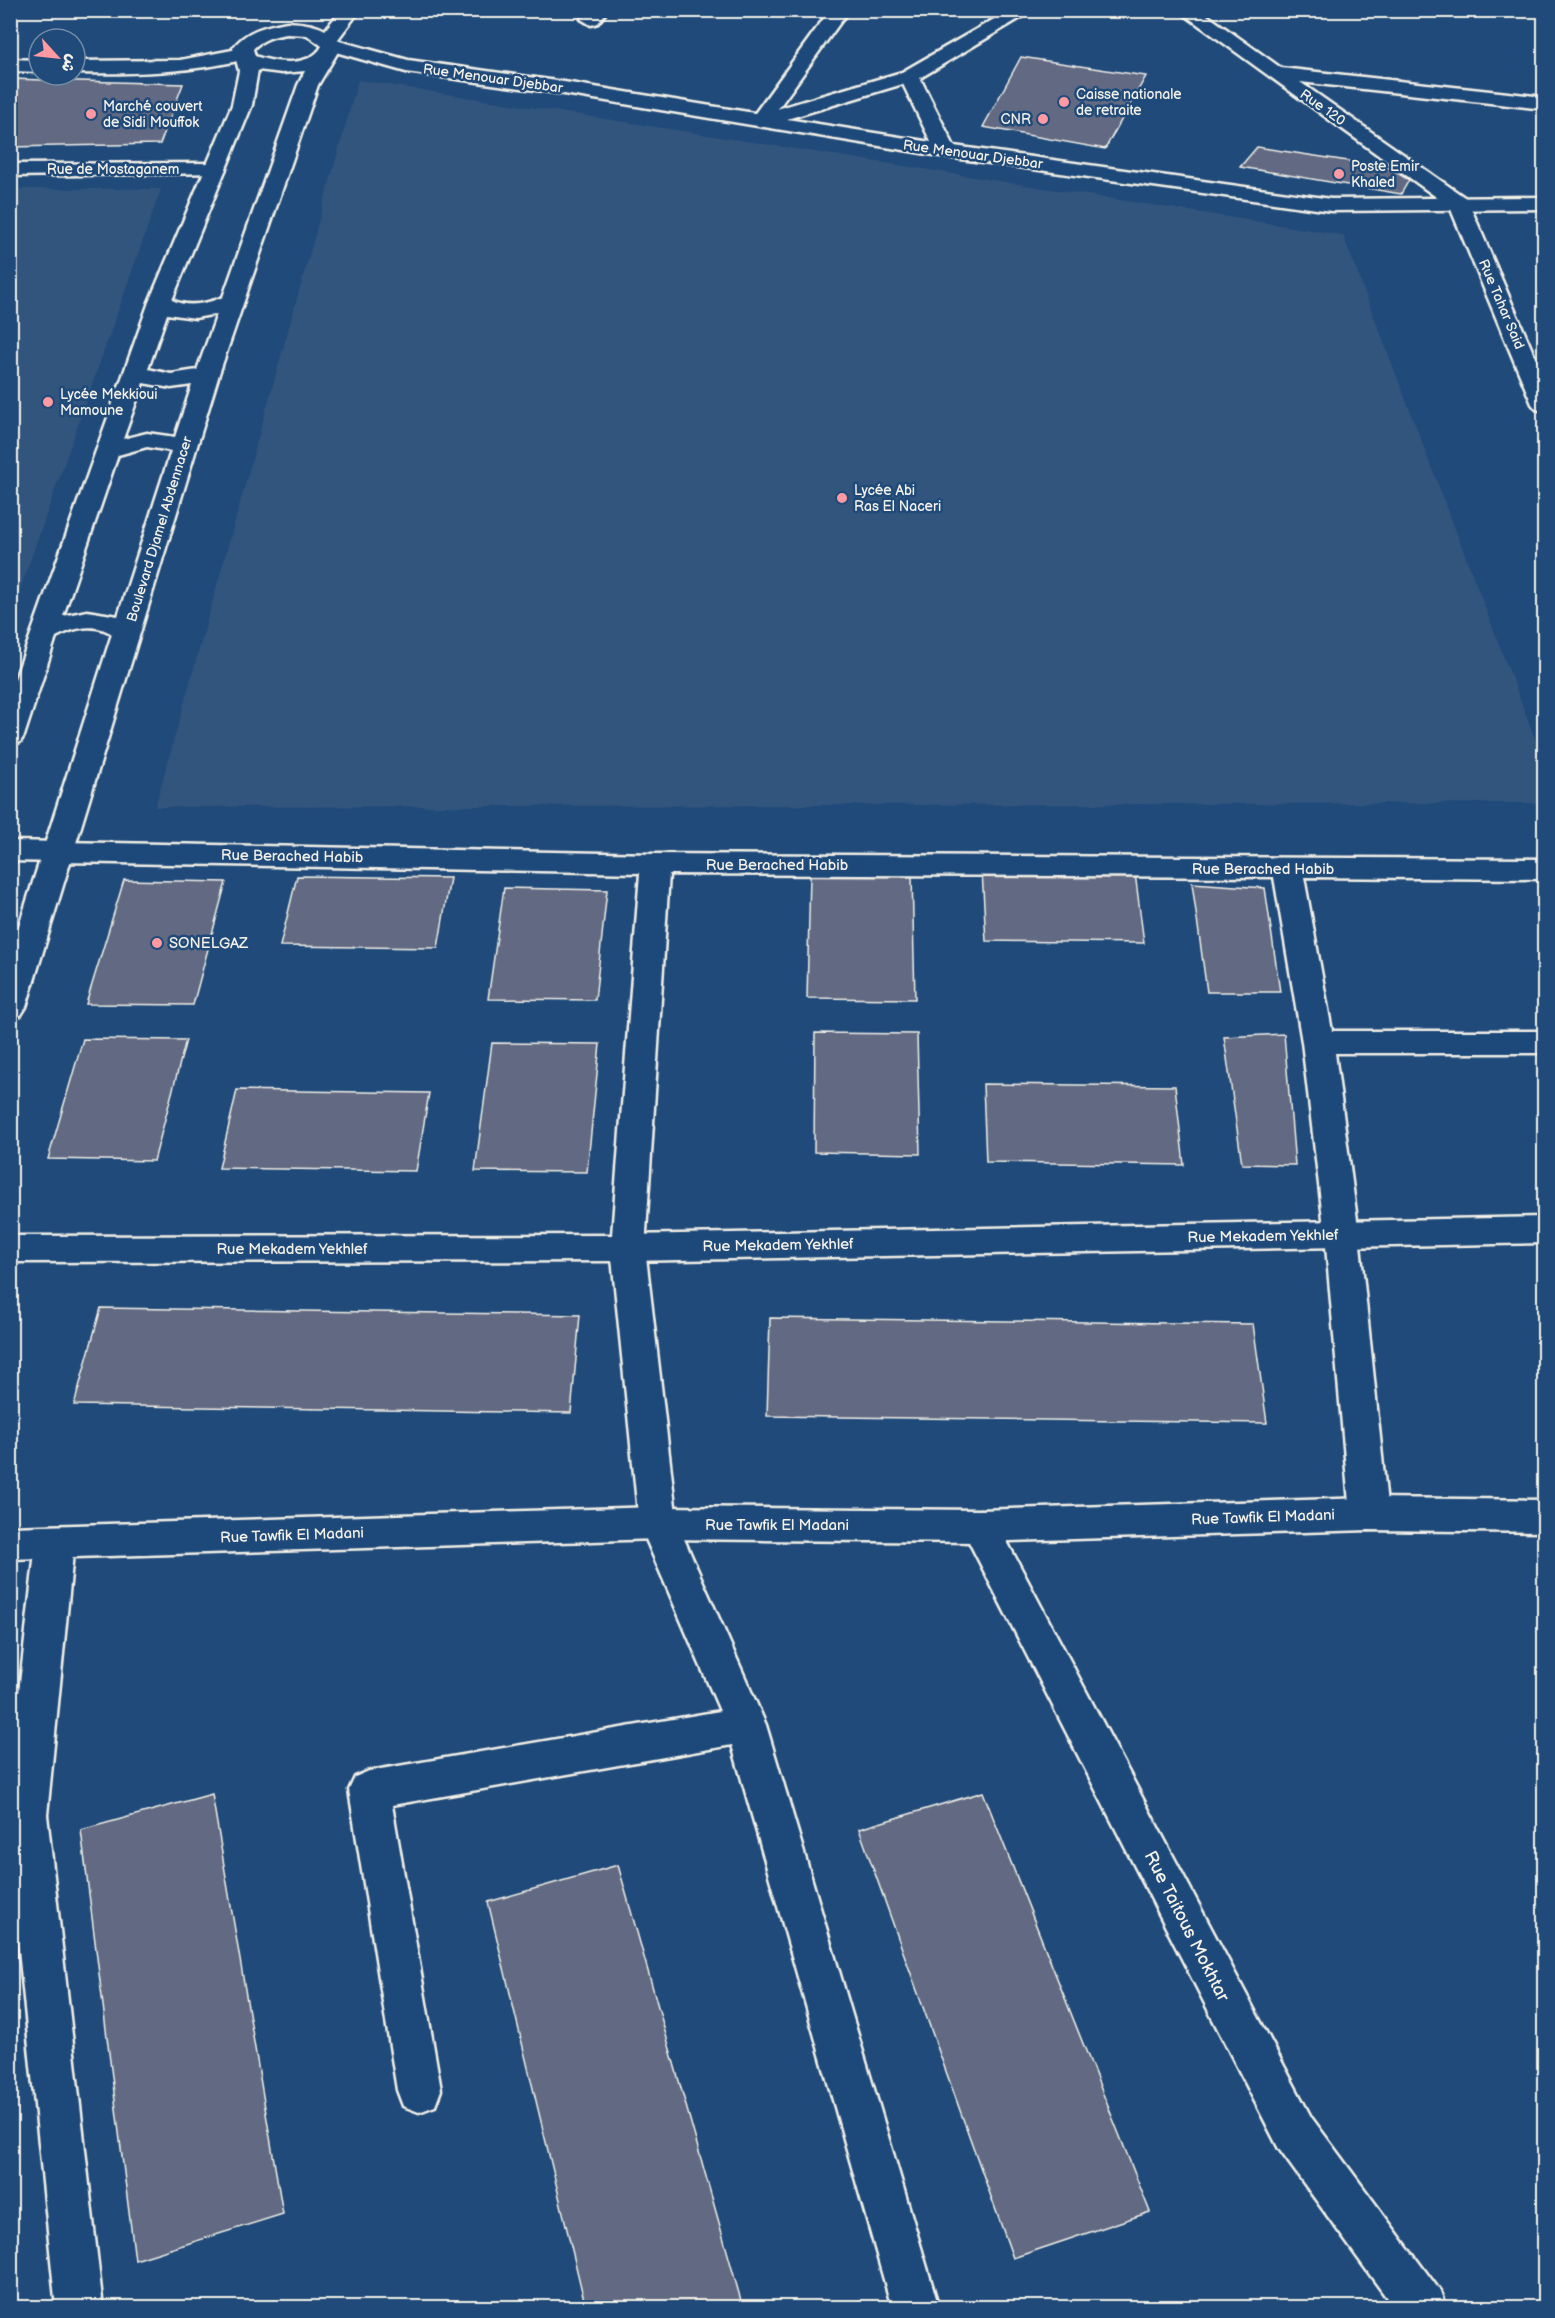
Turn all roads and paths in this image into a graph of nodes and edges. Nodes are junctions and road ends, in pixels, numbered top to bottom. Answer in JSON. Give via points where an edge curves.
{"nodes":[{"id":1,"x":307,"y":10,"type":"edge"},
{"id":2,"x":351,"y":10,"type":"edge"},
{"id":3,"x":840,"y":10,"type":"edge"},
{"id":4,"x":1025,"y":10,"type":"edge"},
{"id":5,"x":1187,"y":10,"type":"edge"},
{"id":6,"x":254,"y":15,"type":"dead end"},
{"id":7,"x":256,"y":36,"type":"junction"},
{"id":8,"x":321,"y":51,"type":"junction"},
{"id":9,"x":245,"y":57,"type":"junction"},
{"id":10,"x":10,"y":65,"type":"edge"},
{"id":11,"x":27,"y":66,"type":"edge"},
{"id":12,"x":87,"y":67,"type":"edge"},
{"id":13,"x":1274,"y":72,"type":"junction"},
{"id":14,"x":909,"y":76,"type":"junction"},
{"id":15,"x":1545,"y":103,"type":"edge"},
{"id":16,"x":760,"y":120,"type":"junction"},
{"id":17,"x":946,"y":151,"type":"junction"},
{"id":18,"x":216,"y":169,"type":"junction"},
{"id":19,"x":10,"y":170,"type":"edge"},
{"id":20,"x":1545,"y":203,"type":"edge"},
{"id":21,"x":1458,"y":204,"type":"junction"},
{"id":22,"x":160,"y":302,"type":"junction"},
{"id":23,"x":231,"y":302,"type":"junction"},
{"id":24,"x":135,"y":372,"type":"junction"},
{"id":25,"x":207,"y":374,"type":"junction"},
{"id":26,"x":1545,"y":404,"type":"edge"},
{"id":27,"x":184,"y":446,"type":"junction"},
{"id":28,"x":108,"y":450,"type":"junction"},
{"id":29,"x":45,"y":632,"type":"junction"},
{"id":30,"x":127,"y":633,"type":"junction"},
{"id":31,"x":10,"y":736,"type":"edge"},
{"id":32,"x":57,"y":850,"type":"junction"},
{"id":33,"x":10,"y":851,"type":"edge"},
{"id":34,"x":654,"y":864,"type":"junction"},
{"id":35,"x":1545,"y":869,"type":"edge"},
{"id":36,"x":1288,"y":870,"type":"junction"},
{"id":37,"x":10,"y":1007,"type":"edge"},
{"id":38,"x":1318,"y":1042,"type":"junction"},
{"id":39,"x":1545,"y":1042,"type":"edge"},
{"id":40,"x":1545,"y":1230,"type":"edge"},
{"id":41,"x":1342,"y":1235,"type":"junction"},
{"id":42,"x":627,"y":1248,"type":"junction"},
{"id":43,"x":10,"y":1249,"type":"edge"},
{"id":44,"x":1370,"y":1514,"type":"junction"},
{"id":45,"x":1545,"y":1516,"type":"edge"},
{"id":46,"x":658,"y":1524,"type":"junction"},
{"id":47,"x":980,"y":1526,"type":"junction"},
{"id":48,"x":55,"y":1543,"type":"junction"},
{"id":49,"x":10,"y":1544,"type":"edge"},
{"id":50,"x":747,"y":1725,"type":"junction"},
{"id":51,"x":419,"y":2090,"type":"dead end"},
{"id":52,"x":80,"y":2307,"type":"edge"},
{"id":53,"x":916,"y":2307,"type":"edge"},
{"id":54,"x":1423,"y":2307,"type":"edge"}],
"edges":[{"from":1,"to":8,"type":"street"},
{"from":2,"to":8,"type":"street","name":"Boulevard Djamel Abdennacer"},
{"from":3,"to":16,"type":"street"},
{"from":4,"to":14,"type":"street"},
{"from":5,"to":13,"type":"street","name":"Rue 120"},
{"from":6,"to":7,"type":"street"},
{"from":7,"to":8,"type":"street","via":[[284,29],[313,31]]},
{"from":7,"to":9,"type":"street","via":[[243,48]]},
{"from":8,"to":9,"type":"street","via":[[270,67]]},
{"from":8,"to":16,"type":"street","name":"Rue Menouar Djebbar"},
{"from":8,"to":23,"type":"street","name":"Boulevard Djamel Abdennacer"},
{"from":9,"to":12,"type":"street","via":[[171,68]]},
{"from":9,"to":18,"type":"street","via":[[246,94]]},
{"from":10,"to":11,"type":"street"},
{"from":13,"to":15,"type":"street"},
{"from":13,"to":21,"type":"street","name":"Rue 120"},
{"from":14,"to":16,"type":"street"},
{"from":14,"to":17,"type":"street"},
{"from":16,"to":17,"type":"street","name":"Rue Menouar Djebbar"},
{"from":17,"to":21,"type":"street","name":"Rue Menouar Djebbar","via":[[1331,205]]},
{"from":18,"to":19,"type":"street","name":"Rue de Mostaganem"},
{"from":18,"to":22,"type":"street"},
{"from":20,"to":21,"type":"street","name":"Rue Menouar Djebbar"},
{"from":21,"to":26,"type":"street","name":"Rue Tahar Said"},
{"from":22,"to":23,"type":"street","via":[[186,312]]},
{"from":22,"to":24,"type":"street"},
{"from":23,"to":25,"type":"street","name":"Boulevard Djamel Abdennacer"},
{"from":24,"to":25,"type":"street","via":[[160,381]]},
{"from":24,"to":28,"type":"street"},
{"from":25,"to":27,"type":"street","name":"Boulevard Djamel Abdennacer"},
{"from":27,"to":28,"type":"street","via":[[147,440]]},
{"from":27,"to":30,"type":"street","name":"Boulevard Djamel Abdennacer"},
{"from":28,"to":29,"type":"street"},
{"from":29,"to":30,"type":"street","via":[[70,621],[92,619],[111,621]]},
{"from":29,"to":31,"type":"street"},
{"from":30,"to":32,"type":"street","name":"Boulevard Djamel Abdennacer"},
{"from":32,"to":33,"type":"street","name":"Rue Berached Habib"},
{"from":32,"to":34,"type":"street","name":"Rue Berached Habib"},
{"from":32,"to":37,"type":"street","name":"Boulevard Djamel Abdennacer"},
{"from":34,"to":36,"type":"street","name":"Rue Berached Habib"},
{"from":34,"to":42,"type":"street"},
{"from":35,"to":36,"type":"street","name":"Rue Berached Habib"},
{"from":36,"to":38,"type":"street"},
{"from":38,"to":39,"type":"street"},
{"from":38,"to":41,"type":"street"},
{"from":40,"to":41,"type":"street","name":"Rue Mekadem Yekhlef"},
{"from":41,"to":42,"type":"street","name":"Rue Mekadem Yekhlef"},
{"from":41,"to":44,"type":"street"},
{"from":42,"to":43,"type":"street","name":"Rue Mekadem Yekhlef"},
{"from":42,"to":46,"type":"street"},
{"from":44,"to":45,"type":"street","name":"Rue Tawfik El Madani"},
{"from":44,"to":47,"type":"street","name":"Rue Tawfik El Madani"},
{"from":46,"to":47,"type":"street","name":"Rue Tawfik El Madani"},
{"from":46,"to":48,"type":"street","name":"Rue Tawfik El Madani"},
{"from":46,"to":50,"type":"street"},
{"from":47,"to":54,"type":"street","name":"Rue Taitous Mokhtar","via":[[1294,2133]]},
{"from":48,"to":49,"type":"street","name":"Rue Tawfik El Madani"},
{"from":48,"to":52,"type":"street","via":[[26,1815]]},
{"from":50,"to":51,"type":"street","via":[[369,1791]]},
{"from":50,"to":53,"type":"street"}]}
